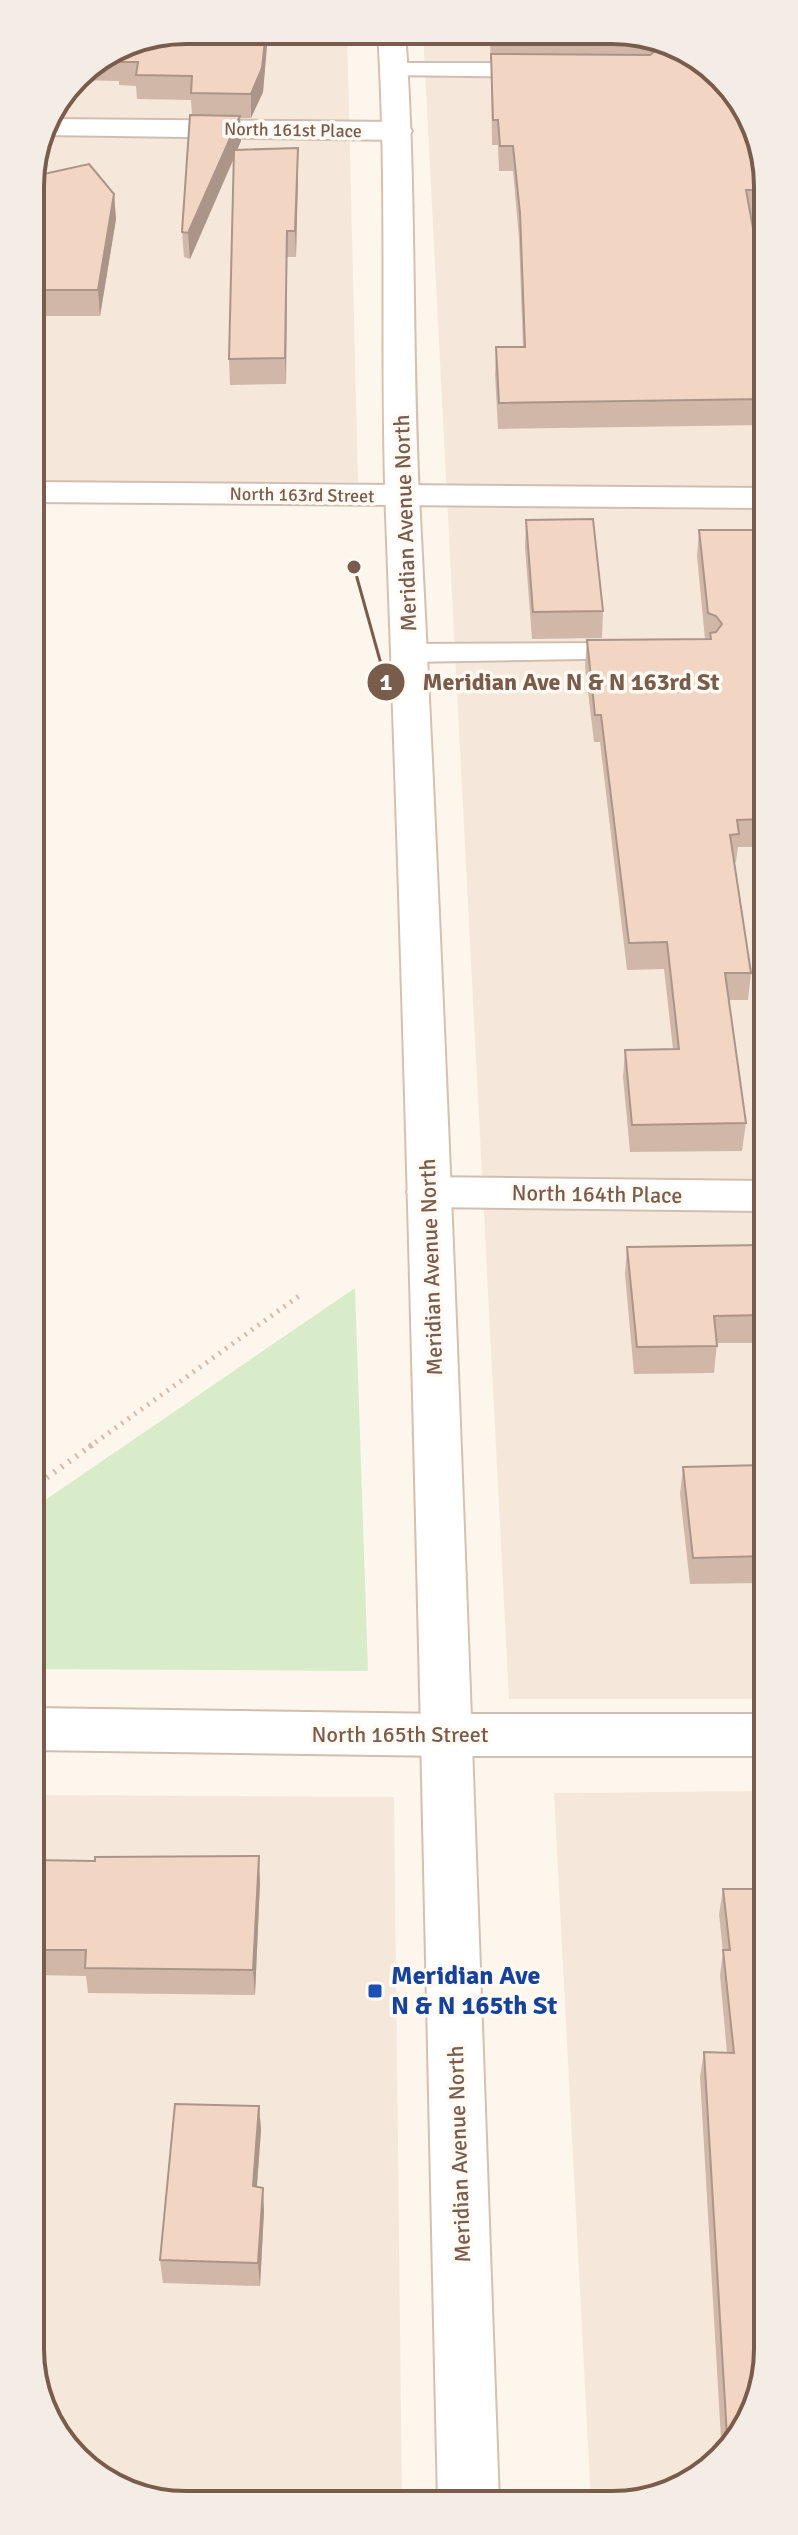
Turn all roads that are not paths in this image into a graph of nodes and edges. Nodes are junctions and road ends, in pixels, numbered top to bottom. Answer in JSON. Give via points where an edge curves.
{"nodes":[{"id":1,"x":393,"y":51,"type":"edge"},
{"id":2,"x":557,"y":70,"type":"edge"},
{"id":3,"x":57,"y":127,"type":"edge"},
{"id":4,"x":398,"y":131,"type":"junction"},
{"id":5,"x":44,"y":492,"type":"edge"},
{"id":6,"x":402,"y":497,"type":"junction"},
{"id":7,"x":754,"y":498,"type":"edge"},
{"id":8,"x":670,"y":651,"type":"edge"},
{"id":9,"x":409,"y":653,"type":"junction"},
{"id":10,"x":428,"y":1192,"type":"junction"},
{"id":11,"x":754,"y":1196,"type":"edge"},
{"id":12,"x":44,"y":1729,"type":"edge"},
{"id":13,"x":448,"y":1735,"type":"junction"},
{"id":14,"x":754,"y":1735,"type":"edge"},
{"id":15,"x":469,"y":2491,"type":"edge"}],
"edges":[{"from":1,"to":2,"type":"lane"},
{"from":1,"to":4,"type":"street","name":"Meridian Avenue North"},
{"from":3,"to":4,"type":"street","name":"North 161st Place"},
{"from":4,"to":6,"type":"street","name":"Meridian Avenue North"},
{"from":5,"to":6,"type":"street","name":"North 163rd Street"},
{"from":6,"to":7,"type":"street","name":"North 163rd Street"},
{"from":6,"to":9,"type":"street","name":"Meridian Avenue North"},
{"from":8,"to":9,"type":"lane"},
{"from":9,"to":10,"type":"street","name":"Meridian Avenue North"},
{"from":10,"to":11,"type":"street","name":"North 164th Place"},
{"from":10,"to":13,"type":"street","name":"Meridian Avenue North"},
{"from":12,"to":13,"type":"street","name":"North 165th Street"},
{"from":13,"to":14,"type":"street","name":"North 165th Street"},
{"from":13,"to":15,"type":"street","name":"Meridian Avenue North"}]}
